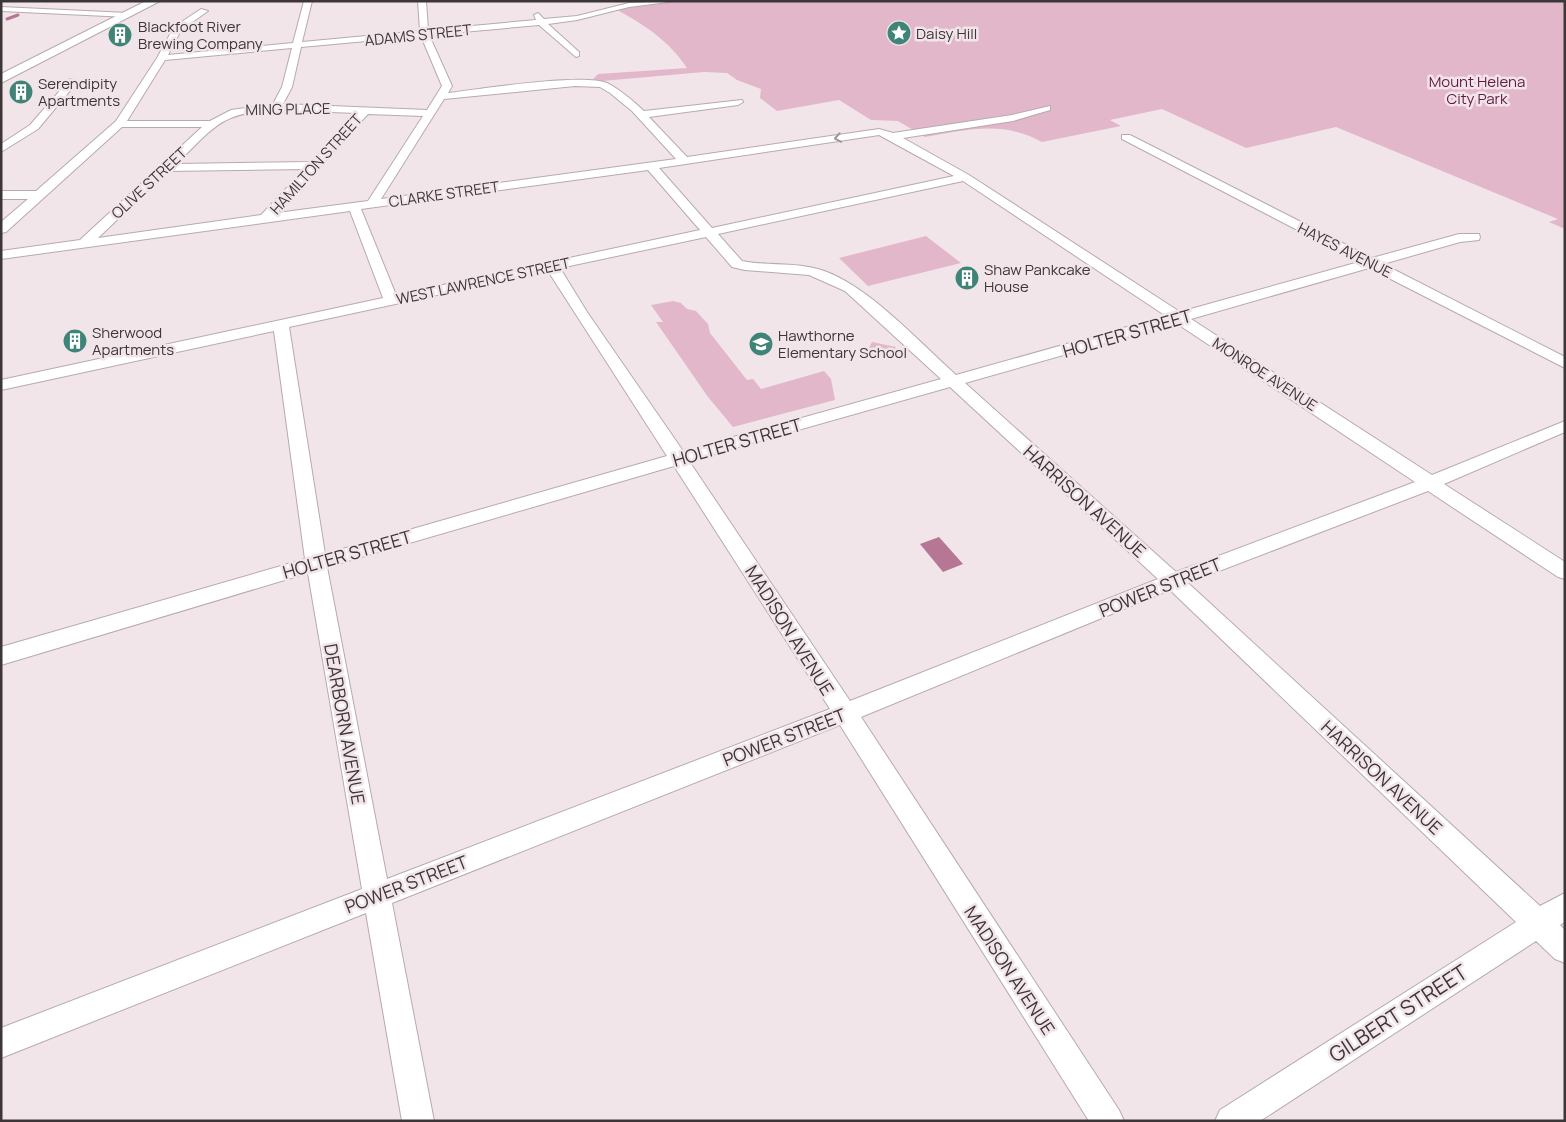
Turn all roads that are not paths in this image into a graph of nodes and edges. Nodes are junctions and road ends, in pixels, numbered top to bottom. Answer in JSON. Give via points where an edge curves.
{"nodes":[{"id":1,"x":155,"y":1,"type":"edge"},
{"id":2,"x":308,"y":1,"type":"edge"},
{"id":3,"x":672,"y":1,"type":"edge"},
{"id":4,"x":421,"y":3,"type":"edge"},
{"id":5,"x":1,"y":9,"type":"edge"},
{"id":6,"x":204,"y":11,"type":"dead end"},
{"id":7,"x":538,"y":13,"type":"dead end"},
{"id":8,"x":128,"y":15,"type":"junction"},
{"id":9,"x":541,"y":22,"type":"junction"},
{"id":10,"x":424,"y":34,"type":"junction"},
{"id":11,"x":298,"y":46,"type":"junction"},
{"id":12,"x":576,"y":54,"type":"dead end"},
{"id":13,"x":162,"y":58,"type":"junction"},
{"id":14,"x":1,"y":79,"type":"edge"},
{"id":15,"x":73,"y":81,"type":"dead end"},
{"id":16,"x":443,"y":96,"type":"junction"},
{"id":17,"x":738,"y":102,"type":"dead end"},
{"id":18,"x":276,"y":107,"type":"junction"},
{"id":19,"x":1046,"y":108,"type":"dead end"},
{"id":20,"x":366,"y":110,"type":"junction"},
{"id":21,"x":430,"y":113,"type":"junction"},
{"id":22,"x":639,"y":114,"type":"junction"},
{"id":23,"x":119,"y":124,"type":"junction"},
{"id":24,"x":212,"y":124,"type":"junction"},
{"id":25,"x":890,"y":134,"type":"junction"},
{"id":26,"x":1126,"y":138,"type":"dead end"},
{"id":27,"x":1,"y":149,"type":"edge"},
{"id":28,"x":684,"y":160,"type":"junction"},
{"id":29,"x":314,"y":165,"type":"junction"},
{"id":30,"x":650,"y":166,"type":"junction"},
{"id":31,"x":165,"y":168,"type":"junction"},
{"id":32,"x":965,"y":177,"type":"junction"},
{"id":33,"x":1,"y":195,"type":"edge"},
{"id":34,"x":40,"y":195,"type":"junction"},
{"id":35,"x":372,"y":204,"type":"junction"},
{"id":36,"x":354,"y":206,"type":"junction"},
{"id":37,"x":266,"y":218,"type":"junction"},
{"id":38,"x":1,"y":230,"type":"edge"},
{"id":39,"x":709,"y":232,"type":"junction"},
{"id":40,"x":1474,"y":237,"type":"dead end"},
{"id":41,"x":85,"y":243,"type":"junction"},
{"id":42,"x":1,"y":256,"type":"edge"},
{"id":43,"x":1371,"y":264,"type":"junction"},
{"id":44,"x":552,"y":266,"type":"junction"},
{"id":45,"x":391,"y":301,"type":"junction"},
{"id":46,"x":1180,"y":318,"type":"junction"},
{"id":47,"x":281,"y":325,"type":"junction"},
{"id":48,"x":1565,"y":363,"type":"edge"},
{"id":49,"x":953,"y":382,"type":"junction"},
{"id":50,"x":1,"y":386,"type":"edge"},
{"id":51,"x":1565,"y":426,"type":"edge"},
{"id":52,"x":679,"y":458,"type":"junction"},
{"id":53,"x":1430,"y":483,"type":"junction"},
{"id":54,"x":316,"y":563,"type":"junction"},
{"id":55,"x":1565,"y":572,"type":"edge"},
{"id":56,"x":1173,"y":581,"type":"junction"},
{"id":57,"x":1,"y":656,"type":"edge"},
{"id":58,"x":844,"y":714,"type":"junction"},
{"id":59,"x":375,"y":896,"type":"junction"},
{"id":60,"x":1565,"y":906,"type":"edge"},
{"id":61,"x":1537,"y":923,"type":"junction"},
{"id":62,"x":1565,"y":949,"type":"edge"},
{"id":63,"x":1,"y":1043,"type":"edge"},
{"id":64,"x":418,"y":1121,"type":"edge"},
{"id":65,"x":1108,"y":1121,"type":"edge"},
{"id":66,"x":1231,"y":1121,"type":"edge"}],
"edges":[{"from":1,"to":8,"type":"street"},
{"from":2,"to":11,"type":"street"},
{"from":3,"to":9,"type":"street","name":"ADAMS STREET","via":[[629,5],[577,18]]},
{"from":4,"to":10,"type":"street"},
{"from":5,"to":8,"type":"street"},
{"from":6,"to":13,"type":"street","via":[[177,29]]},
{"from":7,"to":9,"type":"street"},
{"from":8,"to":14,"type":"street"},
{"from":9,"to":10,"type":"street","name":"ADAMS STREET"},
{"from":9,"to":12,"type":"street"},
{"from":10,"to":11,"type":"street","name":"ADAMS STREET"},
{"from":10,"to":16,"type":"street","via":[[447,86]]},
{"from":11,"to":13,"type":"street","name":"ADAMS STREET"},
{"from":11,"to":18,"type":"street","via":[[287,87]]},
{"from":13,"to":23,"type":"street"},
{"from":15,"to":27,"type":"street","via":[[34,127]]},
{"from":16,"to":21,"type":"street"},
{"from":16,"to":22,"type":"street","via":[[596,83],[617,92]]},
{"from":17,"to":22,"type":"street"},
{"from":18,"to":20,"type":"street","name":"MING PLACE"},
{"from":18,"to":24,"type":"street","name":"MING PLACE","via":[[236,110]]},
{"from":19,"to":25,"type":"street","name":"CLARKE STREET","via":[[1013,118]]},
{"from":20,"to":21,"type":"street","name":"MING PLACE"},
{"from":20,"to":29,"type":"street","name":"HAMILTON STREET"},
{"from":21,"to":35,"type":"street"},
{"from":22,"to":28,"type":"street"},
{"from":23,"to":24,"type":"street"},
{"from":23,"to":34,"type":"street"},
{"from":24,"to":31,"type":"street","name":"OLIVE STREET"},
{"from":25,"to":28,"type":"street","name":"CLARKE STREET","one_way":true,"via":[[879,132]]},
{"from":25,"to":32,"type":"street","name":"MONROE AVENUE"},
{"from":26,"to":43,"type":"street","name":"HAYES AVENUE"},
{"from":28,"to":30,"type":"street","name":"CLARKE STREET"},
{"from":29,"to":31,"type":"street"},
{"from":29,"to":37,"type":"street","name":"HAMILTON STREET"},
{"from":30,"to":35,"type":"street","name":"CLARKE STREET"},
{"from":30,"to":39,"type":"street","name":"HARRISON AVENUE"},
{"from":31,"to":41,"type":"street","name":"OLIVE STREET"},
{"from":32,"to":39,"type":"street","name":"WEST LAWRENCE STREET"},
{"from":32,"to":46,"type":"street","name":"MONROE AVENUE"},
{"from":33,"to":34,"type":"street"},
{"from":34,"to":38,"type":"street"},
{"from":35,"to":36,"type":"street","name":"CLARKE STREET"},
{"from":36,"to":37,"type":"street","name":"CLARKE STREET"},
{"from":36,"to":45,"type":"street"},
{"from":37,"to":41,"type":"street","name":"CLARKE STREET"},
{"from":39,"to":44,"type":"street","name":"WEST LAWRENCE STREET"},
{"from":39,"to":49,"type":"street","name":"HARRISON AVENUE","via":[[738,264],[797,267],[850,288]]},
{"from":40,"to":43,"type":"street","name":"HOLTER STREET","via":[[1459,238]]},
{"from":41,"to":42,"type":"street","name":"CLARKE STREET"},
{"from":43,"to":46,"type":"street","name":"HOLTER STREET"},
{"from":43,"to":48,"type":"street","name":"HAYES AVENUE"},
{"from":44,"to":45,"type":"street","name":"WEST LAWRENCE STREET"},
{"from":44,"to":52,"type":"street","name":"MADISON AVENUE"},
{"from":45,"to":47,"type":"street","name":"WEST LAWRENCE STREET"},
{"from":46,"to":49,"type":"street","name":"HOLTER STREET"},
{"from":46,"to":53,"type":"street","name":"MONROE AVENUE"},
{"from":47,"to":50,"type":"street","name":"WEST LAWRENCE STREET"},
{"from":47,"to":54,"type":"street","name":"DEARBORN AVENUE"},
{"from":49,"to":52,"type":"street","name":"HOLTER STREET"},
{"from":49,"to":56,"type":"street","name":"HARRISON AVENUE"},
{"from":51,"to":53,"type":"street","name":"POWER STREET"},
{"from":52,"to":54,"type":"street","name":"HOLTER STREET"},
{"from":52,"to":58,"type":"street","name":"MADISON AVENUE"},
{"from":53,"to":55,"type":"street","name":"MONROE AVENUE"},
{"from":53,"to":56,"type":"street","name":"POWER STREET"},
{"from":54,"to":57,"type":"street","name":"HOLTER STREET"},
{"from":54,"to":59,"type":"street","name":"DEARBORN AVENUE"},
{"from":56,"to":58,"type":"street","name":"POWER STREET"},
{"from":56,"to":61,"type":"street","name":"HARRISON AVENUE"},
{"from":58,"to":59,"type":"street","name":"POWER STREET"},
{"from":58,"to":65,"type":"street","name":"MADISON AVENUE"},
{"from":59,"to":63,"type":"street","name":"POWER STREET"},
{"from":59,"to":64,"type":"street","name":"DEARBORN AVENUE"},
{"from":60,"to":61,"type":"street","name":"GILBERT STREET"},
{"from":61,"to":62,"type":"street","name":"HARRISON AVENUE"},
{"from":61,"to":66,"type":"street","name":"GILBERT STREET"}]}
